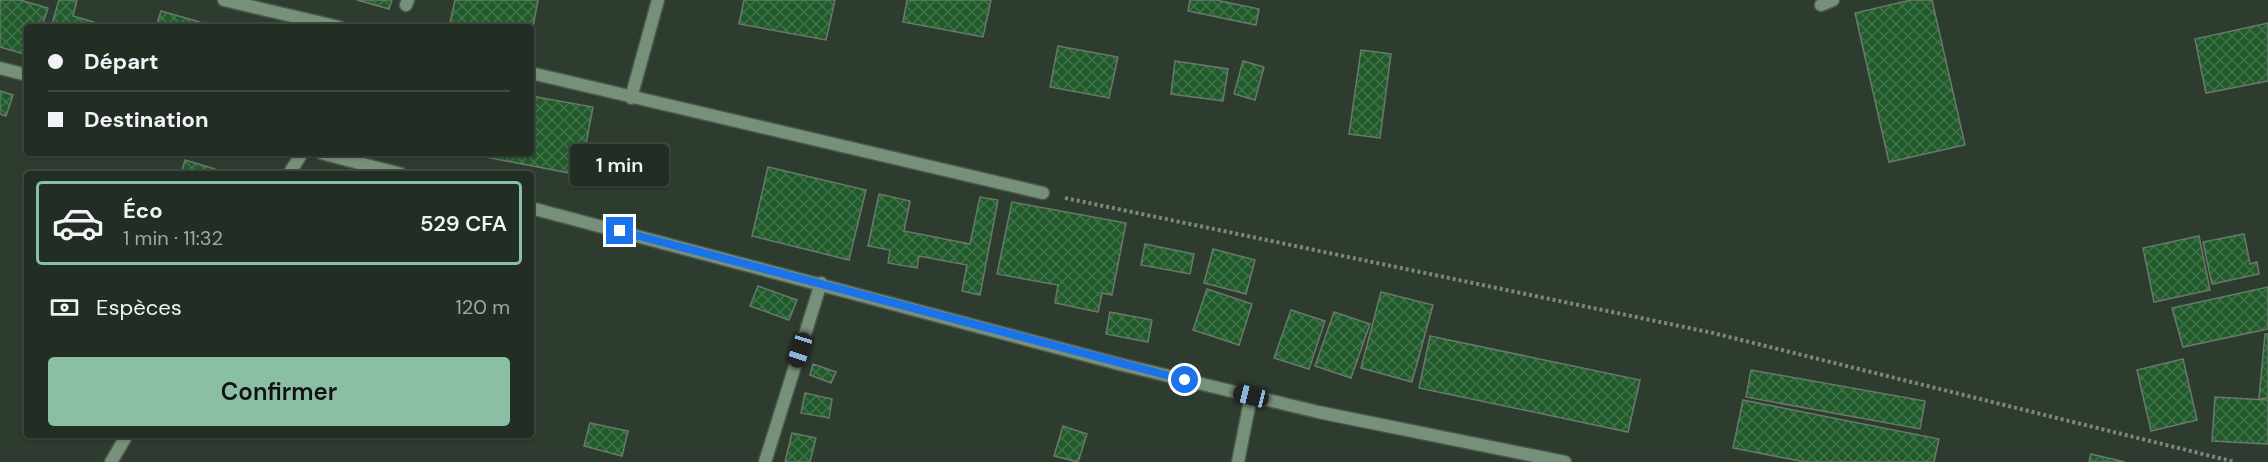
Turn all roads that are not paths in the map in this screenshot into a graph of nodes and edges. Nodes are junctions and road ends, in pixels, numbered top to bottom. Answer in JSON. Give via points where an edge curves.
{"nodes":[{"id":1,"x":224,"y":0,"type":"edge"},
{"id":2,"x":657,"y":0,"type":"edge"},
{"id":3,"x":1833,"y":0,"type":"edge"},
{"id":4,"x":1821,"y":5,"type":"dead end"},
{"id":5,"x":326,"y":24,"type":"edge"},
{"id":6,"x":0,"y":68,"type":"edge"},
{"id":7,"x":24,"y":74,"type":"edge"},
{"id":8,"x":534,"y":75,"type":"edge"},
{"id":9,"x":631,"y":98,"type":"junction"},
{"id":10,"x":300,"y":156,"type":"edge"},
{"id":11,"x":338,"y":156,"type":"edge"},
{"id":12,"x":291,"y":171,"type":"edge"},
{"id":13,"x":391,"y":171,"type":"edge"},
{"id":14,"x":1042,"y":193,"type":"road end"},
{"id":15,"x":534,"y":209,"type":"edge"},
{"id":16,"x":821,"y":283,"type":"junction"},
{"id":17,"x":1251,"y":396,"type":"junction"},
{"id":18,"x":125,"y":438,"type":"edge"},
{"id":19,"x":1506,"y":456,"type":"edge"},
{"id":20,"x":111,"y":462,"type":"edge"},
{"id":21,"x":765,"y":462,"type":"edge"},
{"id":22,"x":1238,"y":462,"type":"edge"},
{"id":23,"x":1565,"y":462,"type":"edge"}],
"edges":[{"from":1,"to":5,"type":"street"},
{"from":2,"to":9,"type":"street"},
{"from":3,"to":4,"type":"street"},
{"from":6,"to":7,"type":"street"},
{"from":8,"to":9,"type":"street"},
{"from":9,"to":14,"type":"street"},
{"from":10,"to":12,"type":"street"},
{"from":11,"to":13,"type":"street"},
{"from":15,"to":16,"type":"street"},
{"from":16,"to":17,"type":"street"},
{"from":16,"to":21,"type":"street"},
{"from":17,"to":19,"type":"street"},
{"from":17,"to":22,"type":"street"},
{"from":18,"to":20,"type":"street"},
{"from":19,"to":23,"type":"street"}]}
